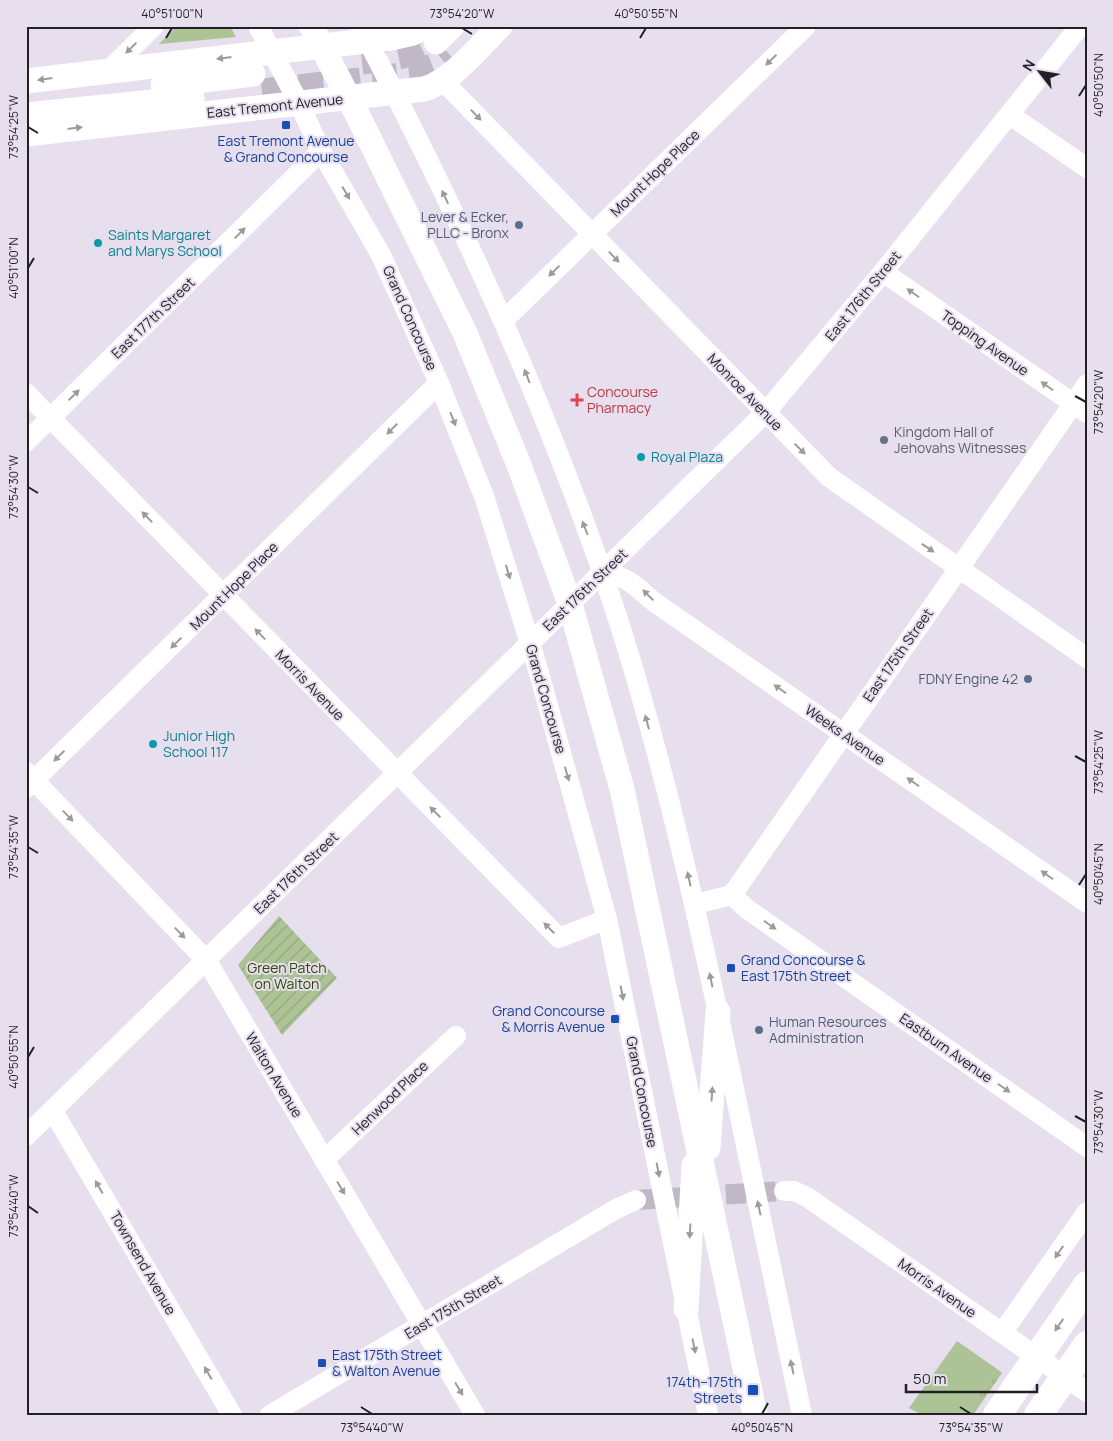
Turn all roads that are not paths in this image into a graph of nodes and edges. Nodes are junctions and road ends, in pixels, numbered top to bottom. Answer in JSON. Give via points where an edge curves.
{"nodes":[{"id":1,"x":154,"y":26,"type":"edge"},
{"id":2,"x":258,"y":26,"type":"edge"},
{"id":3,"x":477,"y":26,"type":"edge"},
{"id":4,"x":500,"y":26,"type":"edge"},
{"id":5,"x":806,"y":26,"type":"edge"},
{"id":6,"x":1080,"y":26,"type":"edge"},
{"id":7,"x":364,"y":33,"type":"edge"},
{"id":8,"x":316,"y":36,"type":"edge"},
{"id":9,"x":440,"y":37,"type":"edge"},
{"id":10,"x":272,"y":52,"type":"junction"},
{"id":11,"x":108,"y":70,"type":"junction"},
{"id":12,"x":442,"y":80,"type":"junction"},
{"id":13,"x":26,"y":82,"type":"edge"},
{"id":14,"x":394,"y":93,"type":"junction"},
{"id":15,"x":347,"y":97,"type":"junction"},
{"id":16,"x":26,"y":102,"type":"edge"},
{"id":17,"x":299,"y":103,"type":"junction"},
{"id":18,"x":26,"y":115,"type":"edge"},
{"id":19,"x":1010,"y":115,"type":"junction"},
{"id":20,"x":26,"y":134,"type":"edge"},
{"id":21,"x":322,"y":151,"type":"junction"},
{"id":22,"x":1087,"y":168,"type":"edge"},
{"id":23,"x":592,"y":234,"type":"junction"},
{"id":24,"x":883,"y":272,"type":"junction"},
{"id":25,"x":504,"y":320,"type":"junction"},
{"id":26,"x":439,"y":383,"type":"junction"},
{"id":27,"x":1087,"y":384,"type":"edge"},
{"id":28,"x":26,"y":393,"type":"edge"},
{"id":29,"x":1080,"y":409,"type":"edge"},
{"id":30,"x":765,"y":414,"type":"junction"},
{"id":31,"x":51,"y":418,"type":"junction"},
{"id":32,"x":26,"y":442,"type":"edge"},
{"id":33,"x":958,"y":569,"type":"junction"},
{"id":34,"x":602,"y":573,"type":"junction"},
{"id":35,"x":223,"y":597,"type":"junction"},
{"id":36,"x":570,"y":604,"type":"junction"},
{"id":37,"x":530,"y":642,"type":"junction"},
{"id":38,"x":1087,"y":658,"type":"edge"},
{"id":39,"x":844,"y":734,"type":"junction"},
{"id":40,"x":397,"y":774,"type":"junction"},
{"id":41,"x":29,"y":780,"type":"edge"},
{"id":42,"x":732,"y":895,"type":"junction"},
{"id":43,"x":1087,"y":903,"type":"edge"},
{"id":44,"x":695,"y":904,"type":"junction"},
{"id":45,"x":607,"y":919,"type":"junction"},
{"id":46,"x":206,"y":961,"type":"junction"},
{"id":47,"x":718,"y":1012,"type":"junction"},
{"id":48,"x":456,"y":1036,"type":"dead end"},
{"id":49,"x":53,"y":1110,"type":"junction"},
{"id":50,"x":696,"y":1130,"type":"junction"},
{"id":51,"x":26,"y":1136,"type":"edge"},
{"id":52,"x":1087,"y":1147,"type":"edge"},
{"id":53,"x":324,"y":1160,"type":"junction"},
{"id":54,"x":705,"y":1178,"type":"junction"},
{"id":55,"x":784,"y":1191,"type":"tunnel mouth"},
{"id":56,"x":636,"y":1200,"type":"tunnel mouth"},
{"id":57,"x":1087,"y":1212,"type":"edge"},
{"id":58,"x":1087,"y":1285,"type":"edge"},
{"id":59,"x":686,"y":1309,"type":"junction"},
{"id":60,"x":422,"y":1325,"type":"junction"},
{"id":61,"x":1002,"y":1333,"type":"junction"},
{"id":62,"x":1087,"y":1345,"type":"edge"},
{"id":63,"x":1084,"y":1390,"type":"edge"},
{"id":64,"x":232,"y":1415,"type":"edge"},
{"id":65,"x":270,"y":1415,"type":"edge"},
{"id":66,"x":474,"y":1415,"type":"edge"},
{"id":67,"x":708,"y":1415,"type":"edge"},
{"id":68,"x":755,"y":1415,"type":"edge"},
{"id":69,"x":802,"y":1415,"type":"edge"},
{"id":70,"x":997,"y":1415,"type":"edge"},
{"id":71,"x":1038,"y":1415,"type":"edge"}],
"edges":[{"from":1,"to":11,"type":"street","one_way":true},
{"from":2,"to":10,"type":"street","name":"Grand Concourse"},
{"from":3,"to":9,"type":"main road"},
{"from":4,"to":12,"type":"main road","name":"East Tremont Avenue"},
{"from":5,"to":23,"type":"street","name":"Mount Hope Place","one_way":true},
{"from":6,"to":19,"type":"street","name":"East 176th Street"},
{"from":7,"to":8,"type":"main road"},
{"from":7,"to":9,"type":"main road"},
{"from":7,"to":14,"type":"street"},
{"from":8,"to":10,"type":"main road"},
{"from":8,"to":15,"type":"main road"},
{"from":10,"to":11,"type":"main road","one_way":true},
{"from":10,"to":17,"type":"street","name":"Grand Concourse"},
{"from":11,"to":13,"type":"main road","one_way":true},
{"from":12,"to":14,"type":"main road","name":"East Tremont Avenue","via":[[424,89]]},
{"from":12,"to":23,"type":"street","name":"Monroe Avenue","one_way":true},
{"from":14,"to":15,"type":"main road","name":"East Tremont Avenue"},
{"from":25,"to":14,"type":"street","one_way":true,"via":[[406,112]]},
{"from":15,"to":17,"type":"main road","name":"East Tremont Avenue"},
{"from":15,"to":36,"type":"main road","via":[[473,351]]},
{"from":16,"to":18,"type":"main road","name":"East Tremont Avenue","via":[[257,82]]},
{"from":20,"to":17,"type":"main road","name":"East Tremont Avenue","one_way":true},
{"from":17,"to":21,"type":"street","name":"Grand Concourse"},
{"from":19,"to":22,"type":"street"},
{"from":19,"to":24,"type":"street","name":"East 176th Street"},
{"from":21,"to":26,"type":"street","name":"Grand Concourse","one_way":true,"via":[[381,255]]},
{"from":31,"to":21,"type":"street","name":"East 177th Street","one_way":true},
{"from":23,"to":25,"type":"street","name":"Mount Hope Place","one_way":true},
{"from":23,"to":30,"type":"street","name":"Monroe Avenue","one_way":true},
{"from":29,"to":24,"type":"street","name":"Topping Avenue","one_way":true},
{"from":24,"to":30,"type":"street","name":"East 176th Street"},
{"from":34,"to":25,"type":"street","one_way":true},
{"from":26,"to":35,"type":"street","name":"Mount Hope Place","one_way":true},
{"from":26,"to":37,"type":"street","name":"Grand Concourse","one_way":true,"via":[[486,499]]},
{"from":27,"to":29,"type":"street","name":"East 175th Street"},
{"from":28,"to":31,"type":"street","name":"Morris Avenue"},
{"from":29,"to":33,"type":"street","name":"East 175th Street"},
{"from":30,"to":33,"type":"street","name":"Monroe Avenue","one_way":true,"via":[[839,486]]},
{"from":30,"to":34,"type":"street","name":"East 176th Street"},
{"from":31,"to":32,"type":"street","name":"East 177th Street"},
{"from":35,"to":31,"type":"street","name":"Morris Avenue","one_way":true},
{"from":33,"to":38,"type":"street","name":"Monroe Avenue"},
{"from":33,"to":39,"type":"street","name":"East 175th Street"},
{"from":34,"to":36,"type":"street","name":"East 176th Street"},
{"from":39,"to":34,"type":"street","name":"Weeks Avenue","one_way":true,"via":[[655,603],[636,584]]},
{"from":44,"to":34,"type":"street","one_way":true,"via":[[634,676]]},
{"from":40,"to":35,"type":"street","name":"Morris Avenue","one_way":true},
{"from":35,"to":41,"type":"street","name":"Mount Hope Place","one_way":true},
{"from":36,"to":37,"type":"street","name":"East 176th Street"},
{"from":36,"to":50,"type":"main road","via":[[622,789]]},
{"from":37,"to":40,"type":"street","name":"East 176th Street"},
{"from":37,"to":45,"type":"street","name":"Grand Concourse","one_way":true},
{"from":39,"to":42,"type":"street","name":"East 175th Street"},
{"from":43,"to":39,"type":"street","name":"Weeks Avenue","one_way":true},
{"from":45,"to":40,"type":"street","name":"Morris Avenue","one_way":true,"via":[[559,938]]},
{"from":40,"to":46,"type":"street","name":"East 176th Street"},
{"from":41,"to":46,"type":"street","name":"Walton Avenue","one_way":true},
{"from":42,"to":44,"type":"street"},
{"from":42,"to":52,"type":"street","name":"Eastburn Avenue","one_way":true,"via":[[747,909]]},
{"from":47,"to":44,"type":"street","one_way":true},
{"from":45,"to":59,"type":"street","name":"Grand Concourse","one_way":true},
{"from":46,"to":49,"type":"street","name":"East 176th Street"},
{"from":46,"to":53,"type":"street","name":"Walton Avenue"},
{"from":54,"to":47,"type":"main road","one_way":true},
{"from":69,"to":47,"type":"street","one_way":true},
{"from":48,"to":53,"type":"street","name":"Henwood Place"},
{"from":49,"to":51,"type":"street","name":"East 176th Street"},
{"from":64,"to":49,"type":"street","name":"Townsend Avenue","one_way":true},
{"from":50,"to":54,"type":"main road"},
{"from":50,"to":59,"type":"main road","one_way":true},
{"from":53,"to":60,"type":"street","name":"Walton Avenue","one_way":true},
{"from":54,"to":68,"type":"main road"},
{"from":55,"to":61,"type":"street","name":"Morris Avenue","via":[[802,1194]]},
{"from":56,"to":60,"type":"street","name":"East 175th Street"},
{"from":57,"to":61,"type":"street","one_way":true},
{"from":58,"to":70,"type":"highway","one_way":true},
{"from":59,"to":67,"type":"street","name":"Grand Concourse","one_way":true},
{"from":60,"to":65,"type":"street","name":"East 175th Street"},
{"from":60,"to":66,"type":"street","name":"Walton Avenue","one_way":true},
{"from":61,"to":63,"type":"street","name":"Morris Avenue"},
{"from":62,"to":71,"type":"highway"}]}
